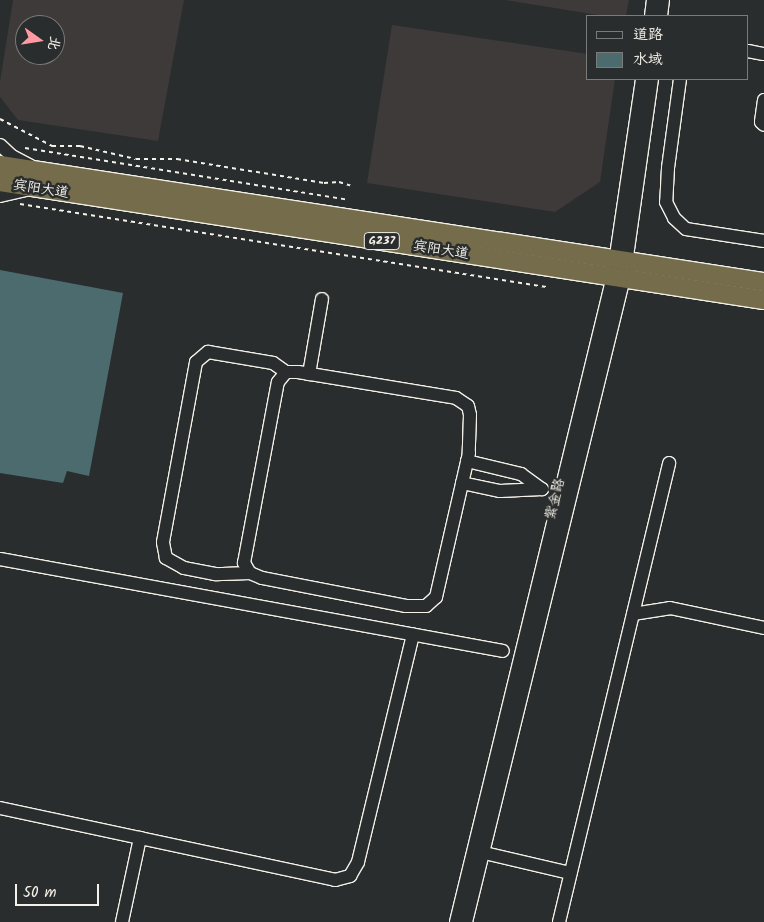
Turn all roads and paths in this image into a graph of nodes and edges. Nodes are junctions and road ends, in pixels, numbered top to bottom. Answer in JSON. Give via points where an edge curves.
{"nodes":[{"id":1,"x":653,"y":0,"type":"edge"},
{"id":2,"x":663,"y":0,"type":"edge"},
{"id":3,"x":651,"y":15,"type":"edge"},
{"id":4,"x":661,"y":15,"type":"edge"},
{"id":5,"x":749,"y":51,"type":"edge"},
{"id":6,"x":764,"y":54,"type":"edge"},
{"id":7,"x":642,"y":80,"type":"edge"},
{"id":8,"x":652,"y":80,"type":"edge"},
{"id":9,"x":680,"y":80,"type":"edge"},
{"id":10,"x":764,"y":100,"type":"edge"},
{"id":11,"x":0,"y":118,"type":"edge"},
{"id":12,"x":764,"y":124,"type":"edge"},
{"id":13,"x":17,"y":145,"type":"dead end"},
{"id":14,"x":0,"y":146,"type":"edge"},
{"id":15,"x":0,"y":165,"type":"edge"},
{"id":16,"x":45,"y":181,"type":"junction"},
{"id":17,"x":0,"y":182,"type":"edge"},
{"id":18,"x":352,"y":186,"type":"dead end"},
{"id":19,"x":0,"y":196,"type":"edge"},
{"id":20,"x":349,"y":200,"type":"dead end"},
{"id":21,"x":17,"y":204,"type":"dead end"},
{"id":22,"x":764,"y":241,"type":"edge"},
{"id":23,"x":621,"y":259,"type":"junction"},
{"id":24,"x":618,"y":277,"type":"junction"},
{"id":25,"x":764,"y":282,"type":"edge"},
{"id":26,"x":546,"y":287,"type":"dead end"},
{"id":27,"x":322,"y":299,"type":"dead end"},
{"id":28,"x":764,"y":300,"type":"edge"},
{"id":29,"x":286,"y":372,"type":"junction"},
{"id":30,"x":309,"y":374,"type":"junction"},
{"id":31,"x":467,"y":461,"type":"junction"},
{"id":32,"x":669,"y":463,"type":"dead end"},
{"id":33,"x":462,"y":483,"type":"junction"},
{"id":34,"x":0,"y":559,"type":"edge"},
{"id":35,"x":250,"y":573,"type":"junction"},
{"id":36,"x":633,"y":614,"type":"junction"},
{"id":37,"x":764,"y":628,"type":"edge"},
{"id":38,"x":413,"y":635,"type":"junction"},
{"id":39,"x":503,"y":651,"type":"dead end"},
{"id":40,"x":0,"y":808,"type":"edge"},
{"id":41,"x":140,"y":838,"type":"junction"},
{"id":42,"x":478,"y":851,"type":"junction"},
{"id":43,"x":570,"y":873,"type":"junction"},
{"id":44,"x":122,"y":922,"type":"edge"},
{"id":45,"x":456,"y":922,"type":"edge"},
{"id":46,"x":466,"y":922,"type":"edge"},
{"id":47,"x":559,"y":922,"type":"edge"}],
"edges":[{"from":1,"to":3,"type":"street"},
{"from":2,"to":4,"type":"street"},
{"from":5,"to":6,"type":"street"},
{"from":7,"to":23,"type":"street","name":"紫金路"},
{"from":8,"to":23,"type":"street","name":"紫金路"},
{"from":9,"to":22,"type":"street","via":[[666,202],[674,218],[686,229]]},
{"from":10,"to":12,"type":"street","via":[[761,122]]},
{"from":11,"to":18,"type":"path","via":[[52,146],[80,146],[136,159],[177,159]]},
{"from":13,"to":20,"type":"path"},
{"from":14,"to":16,"type":"street"},
{"from":15,"to":16,"type":"highway","name":"宾阳大道","number":"G237"},
{"from":16,"to":17,"type":"highway","name":"宾阳大道","number":"G237"},
{"from":16,"to":19,"type":"street"},
{"from":16,"to":23,"type":"highway","name":"宾阳大道","number":"G237"},
{"from":16,"to":24,"type":"highway","name":"宾阳大道","number":"G237"},
{"from":21,"to":26,"type":"path"},
{"from":23,"to":24,"type":"street","name":"紫金路"},
{"from":23,"to":25,"type":"highway","name":"宾阳大道","number":"G237"},
{"from":24,"to":28,"type":"highway","name":"宾阳大道","number":"G237"},
{"from":24,"to":42,"type":"street","name":"紫金路"},
{"from":27,"to":30,"type":"street"},
{"from":29,"to":30,"type":"street"},
{"from":29,"to":35,"type":"street","via":[[278,382],[244,563]]},
{"from":29,"to":35,"type":"street","via":[[273,363],[208,352],[196,362],[162,542],[166,558],[184,568],[215,574]]},
{"from":30,"to":31,"type":"street","via":[[463,401],[470,415]]},
{"from":31,"to":33,"type":"street"},
{"from":31,"to":33,"type":"street","via":[[520,474],[542,489],[500,491]]},
{"from":32,"to":36,"type":"street"},
{"from":33,"to":35,"type":"street","via":[[436,597],[426,606],[406,606]]},
{"from":34,"to":38,"type":"street"},
{"from":36,"to":37,"type":"street","via":[[670,608]]},
{"from":36,"to":43,"type":"street"},
{"from":38,"to":39,"type":"street"},
{"from":38,"to":41,"type":"street","via":[[358,862],[350,876],[335,880]]},
{"from":40,"to":41,"type":"street"},
{"from":41,"to":44,"type":"street"},
{"from":42,"to":43,"type":"street"},
{"from":42,"to":45,"type":"street","name":"紫金路"},
{"from":42,"to":46,"type":"street","name":"紫金路"},
{"from":43,"to":47,"type":"street"}]}
